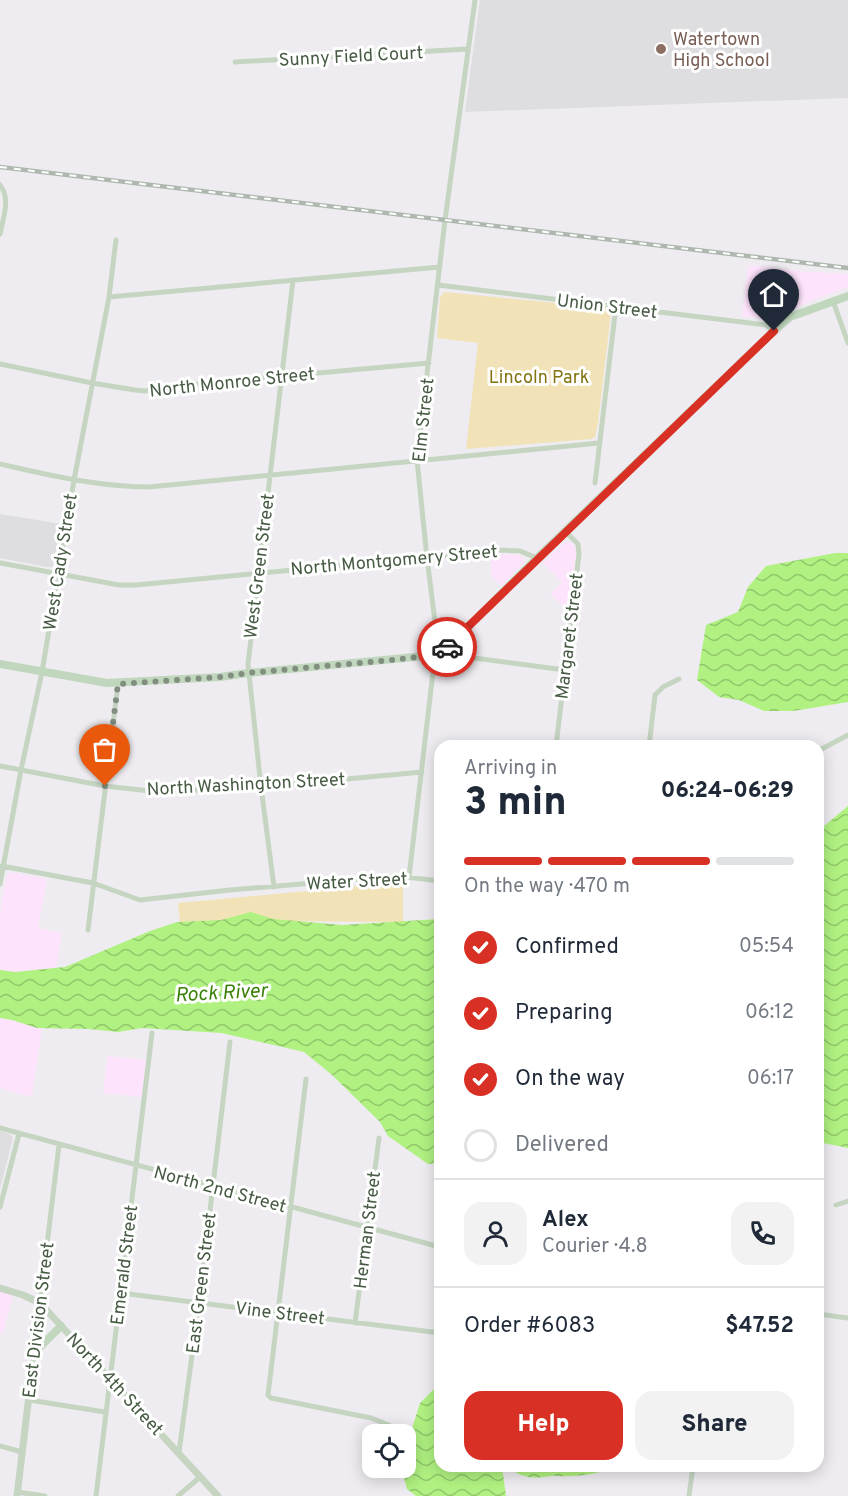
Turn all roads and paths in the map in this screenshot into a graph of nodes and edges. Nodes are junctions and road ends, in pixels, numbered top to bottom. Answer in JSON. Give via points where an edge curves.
{"nodes":[{"id":1,"x":475,"y":0,"type":"edge"},
{"id":2,"x":468,"y":49,"type":"junction"},
{"id":3,"x":235,"y":62,"type":"dead end"},
{"id":4,"x":0,"y":185,"type":"edge"},
{"id":5,"x":0,"y":234,"type":"edge"},
{"id":6,"x":116,"y":240,"type":"dead end"},
{"id":7,"x":440,"y":267,"type":"junction"},
{"id":8,"x":293,"y":280,"type":"junction"},
{"id":9,"x":438,"y":285,"type":"junction"},
{"id":10,"x":848,"y":296,"type":"edge"},
{"id":11,"x":108,"y":297,"type":"junction"},
{"id":12,"x":833,"y":301,"type":"junction"},
{"id":13,"x":616,"y":306,"type":"junction"},
{"id":14,"x":774,"y":331,"type":"junction"},
{"id":15,"x":848,"y":343,"type":"edge"},
{"id":16,"x":429,"y":363,"type":"junction"},
{"id":17,"x":0,"y":364,"type":"edge"},
{"id":18,"x":282,"y":376,"type":"junction"},
{"id":19,"x":92,"y":383,"type":"junction"},
{"id":20,"x":599,"y":443,"type":"junction"},
{"id":21,"x":417,"y":460,"type":"junction"},
{"id":22,"x":0,"y":464,"type":"edge"},
{"id":23,"x":270,"y":474,"type":"junction"},
{"id":24,"x":74,"y":480,"type":"junction"},
{"id":25,"x":595,"y":483,"type":"dead end"},
{"id":26,"x":566,"y":532,"type":"junction"},
{"id":27,"x":427,"y":558,"type":"junction"},
{"id":28,"x":537,"y":558,"type":"junction"},
{"id":29,"x":0,"y":563,"type":"edge"},
{"id":30,"x":259,"y":573,"type":"junction"},
{"id":31,"x":58,"y":574,"type":"junction"},
{"id":32,"x":435,"y":655,"type":"junction"},
{"id":33,"x":0,"y":664,"type":"edge"},
{"id":34,"x":565,"y":670,"type":"junction"},
{"id":35,"x":42,"y":672,"type":"junction"},
{"id":36,"x":248,"y":673,"type":"junction"},
{"id":37,"x":679,"y":679,"type":"dead end"},
{"id":38,"x":118,"y":684,"type":"junction"},
{"id":39,"x":848,"y":735,"type":"edge"},
{"id":40,"x":557,"y":740,"type":"edge"},
{"id":41,"x":650,"y":740,"type":"edge"},
{"id":42,"x":824,"y":748,"type":"edge"},
{"id":43,"x":0,"y":766,"type":"edge"},
{"id":44,"x":21,"y":770,"type":"junction"},
{"id":45,"x":422,"y":772,"type":"junction"},
{"id":46,"x":105,"y":786,"type":"junction"},
{"id":47,"x":261,"y":787,"type":"junction"},
{"id":48,"x":2,"y":866,"type":"edge"},
{"id":49,"x":409,"y":877,"type":"junction"},
{"id":50,"x":434,"y":880,"type":"edge"},
{"id":51,"x":93,"y":883,"type":"junction"},
{"id":52,"x":0,"y":884,"type":"edge"},
{"id":53,"x":274,"y":887,"type":"junction"},
{"id":54,"x":88,"y":930,"type":"dead end"},
{"id":55,"x":152,"y":1034,"type":"dead end"},
{"id":56,"x":230,"y":1042,"type":"dead end"},
{"id":57,"x":306,"y":1079,"type":"dead end"},
{"id":58,"x":0,"y":1128,"type":"edge"},
{"id":59,"x":19,"y":1134,"type":"junction"},
{"id":60,"x":379,"y":1138,"type":"dead end"},
{"id":61,"x":59,"y":1145,"type":"junction"},
{"id":62,"x":136,"y":1166,"type":"junction"},
{"id":63,"x":213,"y":1187,"type":"junction"},
{"id":64,"x":848,"y":1201,"type":"edge"},
{"id":65,"x":836,"y":1205,"type":"dead end"},
{"id":66,"x":0,"y":1207,"type":"edge"},
{"id":67,"x":291,"y":1208,"type":"junction"},
{"id":68,"x":368,"y":1228,"type":"junction"},
{"id":69,"x":434,"y":1245,"type":"edge"},
{"id":70,"x":0,"y":1288,"type":"edge"},
{"id":71,"x":121,"y":1293,"type":"junction"},
{"id":72,"x":40,"y":1304,"type":"junction"},
{"id":73,"x":199,"y":1304,"type":"junction"},
{"id":74,"x":277,"y":1313,"type":"junction"},
{"id":75,"x":824,"y":1315,"type":"edge"},
{"id":76,"x":848,"y":1318,"type":"edge"},
{"id":77,"x":355,"y":1323,"type":"junction"},
{"id":78,"x":61,"y":1326,"type":"junction"},
{"id":79,"x":434,"y":1332,"type":"edge"},
{"id":80,"x":35,"y":1352,"type":"junction"},
{"id":81,"x":110,"y":1378,"type":"junction"},
{"id":82,"x":29,"y":1400,"type":"junction"},
{"id":83,"x":105,"y":1412,"type":"junction"},
{"id":84,"x":386,"y":1424,"type":"edge"},
{"id":85,"x":0,"y":1446,"type":"edge"},
{"id":86,"x":22,"y":1452,"type":"junction"},
{"id":87,"x":179,"y":1452,"type":"junction"},
{"id":88,"x":692,"y":1472,"type":"edge"},
{"id":89,"x":200,"y":1477,"type":"junction"},
{"id":90,"x":17,"y":1494,"type":"edge"},
{"id":91,"x":45,"y":1496,"type":"edge"},
{"id":92,"x":96,"y":1496,"type":"edge"},
{"id":93,"x":178,"y":1496,"type":"edge"},
{"id":94,"x":218,"y":1496,"type":"edge"},
{"id":95,"x":689,"y":1496,"type":"edge"}],
"edges":[{"from":1,"to":2,"type":"street","name":"Elm Street"},
{"from":2,"to":3,"type":"street","name":"Sunny Field Court"},
{"from":2,"to":7,"type":"street","name":"Elm Street"},
{"from":4,"to":5,"type":"street","via":[[6,202]]},
{"from":6,"to":11,"type":"street","name":"West Cady Street"},
{"from":7,"to":8,"type":"street"},
{"from":7,"to":9,"type":"street","name":"Elm Street"},
{"from":8,"to":11,"type":"street"},
{"from":8,"to":18,"type":"street","name":"West Green Street"},
{"from":9,"to":13,"type":"street","name":"Union Street"},
{"from":9,"to":16,"type":"street","name":"Elm Street"},
{"from":10,"to":12,"type":"main road"},
{"from":11,"to":19,"type":"street","name":"West Cady Street"},
{"from":12,"to":14,"type":"main road","via":[[790,317]]},
{"from":12,"to":15,"type":"street"},
{"from":13,"to":14,"type":"street","name":"Union Street","via":[[766,325]]},
{"from":13,"to":20,"type":"street"},
{"from":14,"to":26,"type":"main road"},
{"from":16,"to":18,"type":"street","name":"North Monroe Street"},
{"from":16,"to":21,"type":"street","name":"Elm Street"},
{"from":17,"to":19,"type":"street","name":"North Monroe Street"},
{"from":18,"to":19,"type":"street","name":"North Monroe Street","via":[[145,391]]},
{"from":18,"to":23,"type":"street","name":"West Green Street"},
{"from":19,"to":24,"type":"street","name":"West Cady Street"},
{"from":20,"to":21,"type":"street"},
{"from":20,"to":25,"type":"street"},
{"from":21,"to":23,"type":"street"},
{"from":21,"to":27,"type":"street","name":"Elm Street"},
{"from":22,"to":24,"type":"street"},
{"from":23,"to":24,"type":"street","via":[[149,487]]},
{"from":23,"to":30,"type":"street","name":"West Green Street"},
{"from":24,"to":31,"type":"street","name":"West Cady Street"},
{"from":26,"to":28,"type":"main road"},
{"from":26,"to":34,"type":"street","name":"Margaret Street","via":[[578,544],[579,554]]},
{"from":27,"to":28,"type":"street","name":"North Montgomery Street","via":[[509,549]]},
{"from":27,"to":30,"type":"street","name":"North Montgomery Street"},
{"from":27,"to":32,"type":"street","name":"Elm Street","via":[[437,638]]},
{"from":28,"to":32,"type":"main road","via":[[452,643]]},
{"from":29,"to":31,"type":"street","name":"North Montgomery Street"},
{"from":30,"to":31,"type":"street","name":"North Montgomery Street","via":[[128,585]]},
{"from":30,"to":36,"type":"street","name":"West Green Street"},
{"from":31,"to":35,"type":"street","name":"West Cady Street"},
{"from":32,"to":34,"type":"street"},
{"from":32,"to":36,"type":"main road"},
{"from":32,"to":45,"type":"street","name":"Elm Street"},
{"from":33,"to":35,"type":"main road"},
{"from":34,"to":40,"type":"street","name":"Margaret Street"},
{"from":35,"to":38,"type":"main road"},
{"from":35,"to":44,"type":"street","name":"West Cady Street"},
{"from":36,"to":38,"type":"main road"},
{"from":36,"to":47,"type":"street","name":"West Green Street"},
{"from":37,"to":41,"type":"street","via":[[655,695]]},
{"from":38,"to":46,"type":"street"},
{"from":39,"to":42,"type":"street"},
{"from":43,"to":44,"type":"street","name":"North Washington Street"},
{"from":44,"to":46,"type":"street","name":"North Washington Street"},
{"from":44,"to":48,"type":"street","name":"West Cady Street"},
{"from":45,"to":47,"type":"street","name":"North Washington Street"},
{"from":45,"to":49,"type":"street","name":"Elm Street"},
{"from":46,"to":47,"type":"street","name":"North Washington Street","via":[[159,792]]},
{"from":46,"to":51,"type":"street"},
{"from":47,"to":53,"type":"street","name":"West Green Street"},
{"from":48,"to":51,"type":"street","name":"Water Street"},
{"from":48,"to":52,"type":"street","name":"West Cady Street"},
{"from":49,"to":50,"type":"street","name":"Water Street"},
{"from":49,"to":53,"type":"street","name":"Water Street"},
{"from":51,"to":53,"type":"street","name":"Water Street","via":[[140,900]]},
{"from":51,"to":54,"type":"street"},
{"from":55,"to":62,"type":"street","name":"Emerald Street"},
{"from":56,"to":63,"type":"street","name":"East Green Street"},
{"from":57,"to":67,"type":"street"},
{"from":58,"to":59,"type":"street","name":"North 2nd Street"},
{"from":59,"to":61,"type":"street","name":"North 2nd Street"},
{"from":59,"to":66,"type":"street"},
{"from":60,"to":68,"type":"street","name":"Herman Street"},
{"from":61,"to":62,"type":"street","name":"North 2nd Street"},
{"from":61,"to":72,"type":"street","name":"East Division Street"},
{"from":62,"to":63,"type":"street","name":"North 2nd Street"},
{"from":62,"to":71,"type":"street","name":"Emerald Street"},
{"from":63,"to":67,"type":"street","name":"North 2nd Street"},
{"from":63,"to":73,"type":"street","name":"East Green Street"},
{"from":64,"to":65,"type":"street"},
{"from":67,"to":68,"type":"street","name":"North 2nd Street"},
{"from":67,"to":74,"type":"street"},
{"from":68,"to":69,"type":"street","name":"North 2nd Street"},
{"from":68,"to":77,"type":"street","name":"Herman Street"},
{"from":70,"to":72,"type":"street","name":"North 4th Street"},
{"from":71,"to":73,"type":"street","name":"Vine Street"},
{"from":71,"to":81,"type":"street","name":"Emerald Street"},
{"from":72,"to":78,"type":"street","name":"North 4th Street"},
{"from":72,"to":80,"type":"street","name":"East Division Street"},
{"from":73,"to":74,"type":"street","name":"Vine Street"},
{"from":73,"to":87,"type":"street","name":"East Green Street"},
{"from":74,"to":77,"type":"street","name":"Vine Street"},
{"from":74,"to":84,"type":"street","via":[[268,1395]]},
{"from":75,"to":76,"type":"street"},
{"from":77,"to":79,"type":"street","name":"Vine Street"},
{"from":78,"to":80,"type":"main road"},
{"from":78,"to":81,"type":"street","name":"North 4th Street"},
{"from":80,"to":82,"type":"street","name":"East Division Street"},
{"from":81,"to":83,"type":"street","name":"Emerald Street"},
{"from":81,"to":87,"type":"street","name":"North 4th Street"},
{"from":82,"to":83,"type":"street"},
{"from":82,"to":86,"type":"street","name":"East Division Street"},
{"from":83,"to":92,"type":"street","name":"Emerald Street"},
{"from":85,"to":86,"type":"street"},
{"from":86,"to":90,"type":"street","name":"East Division Street"},
{"from":87,"to":89,"type":"street","name":"North 4th Street"},
{"from":88,"to":95,"type":"street"},
{"from":89,"to":93,"type":"street"},
{"from":89,"to":94,"type":"street","name":"North 4th Street"},
{"from":90,"to":91,"type":"street"}]}
